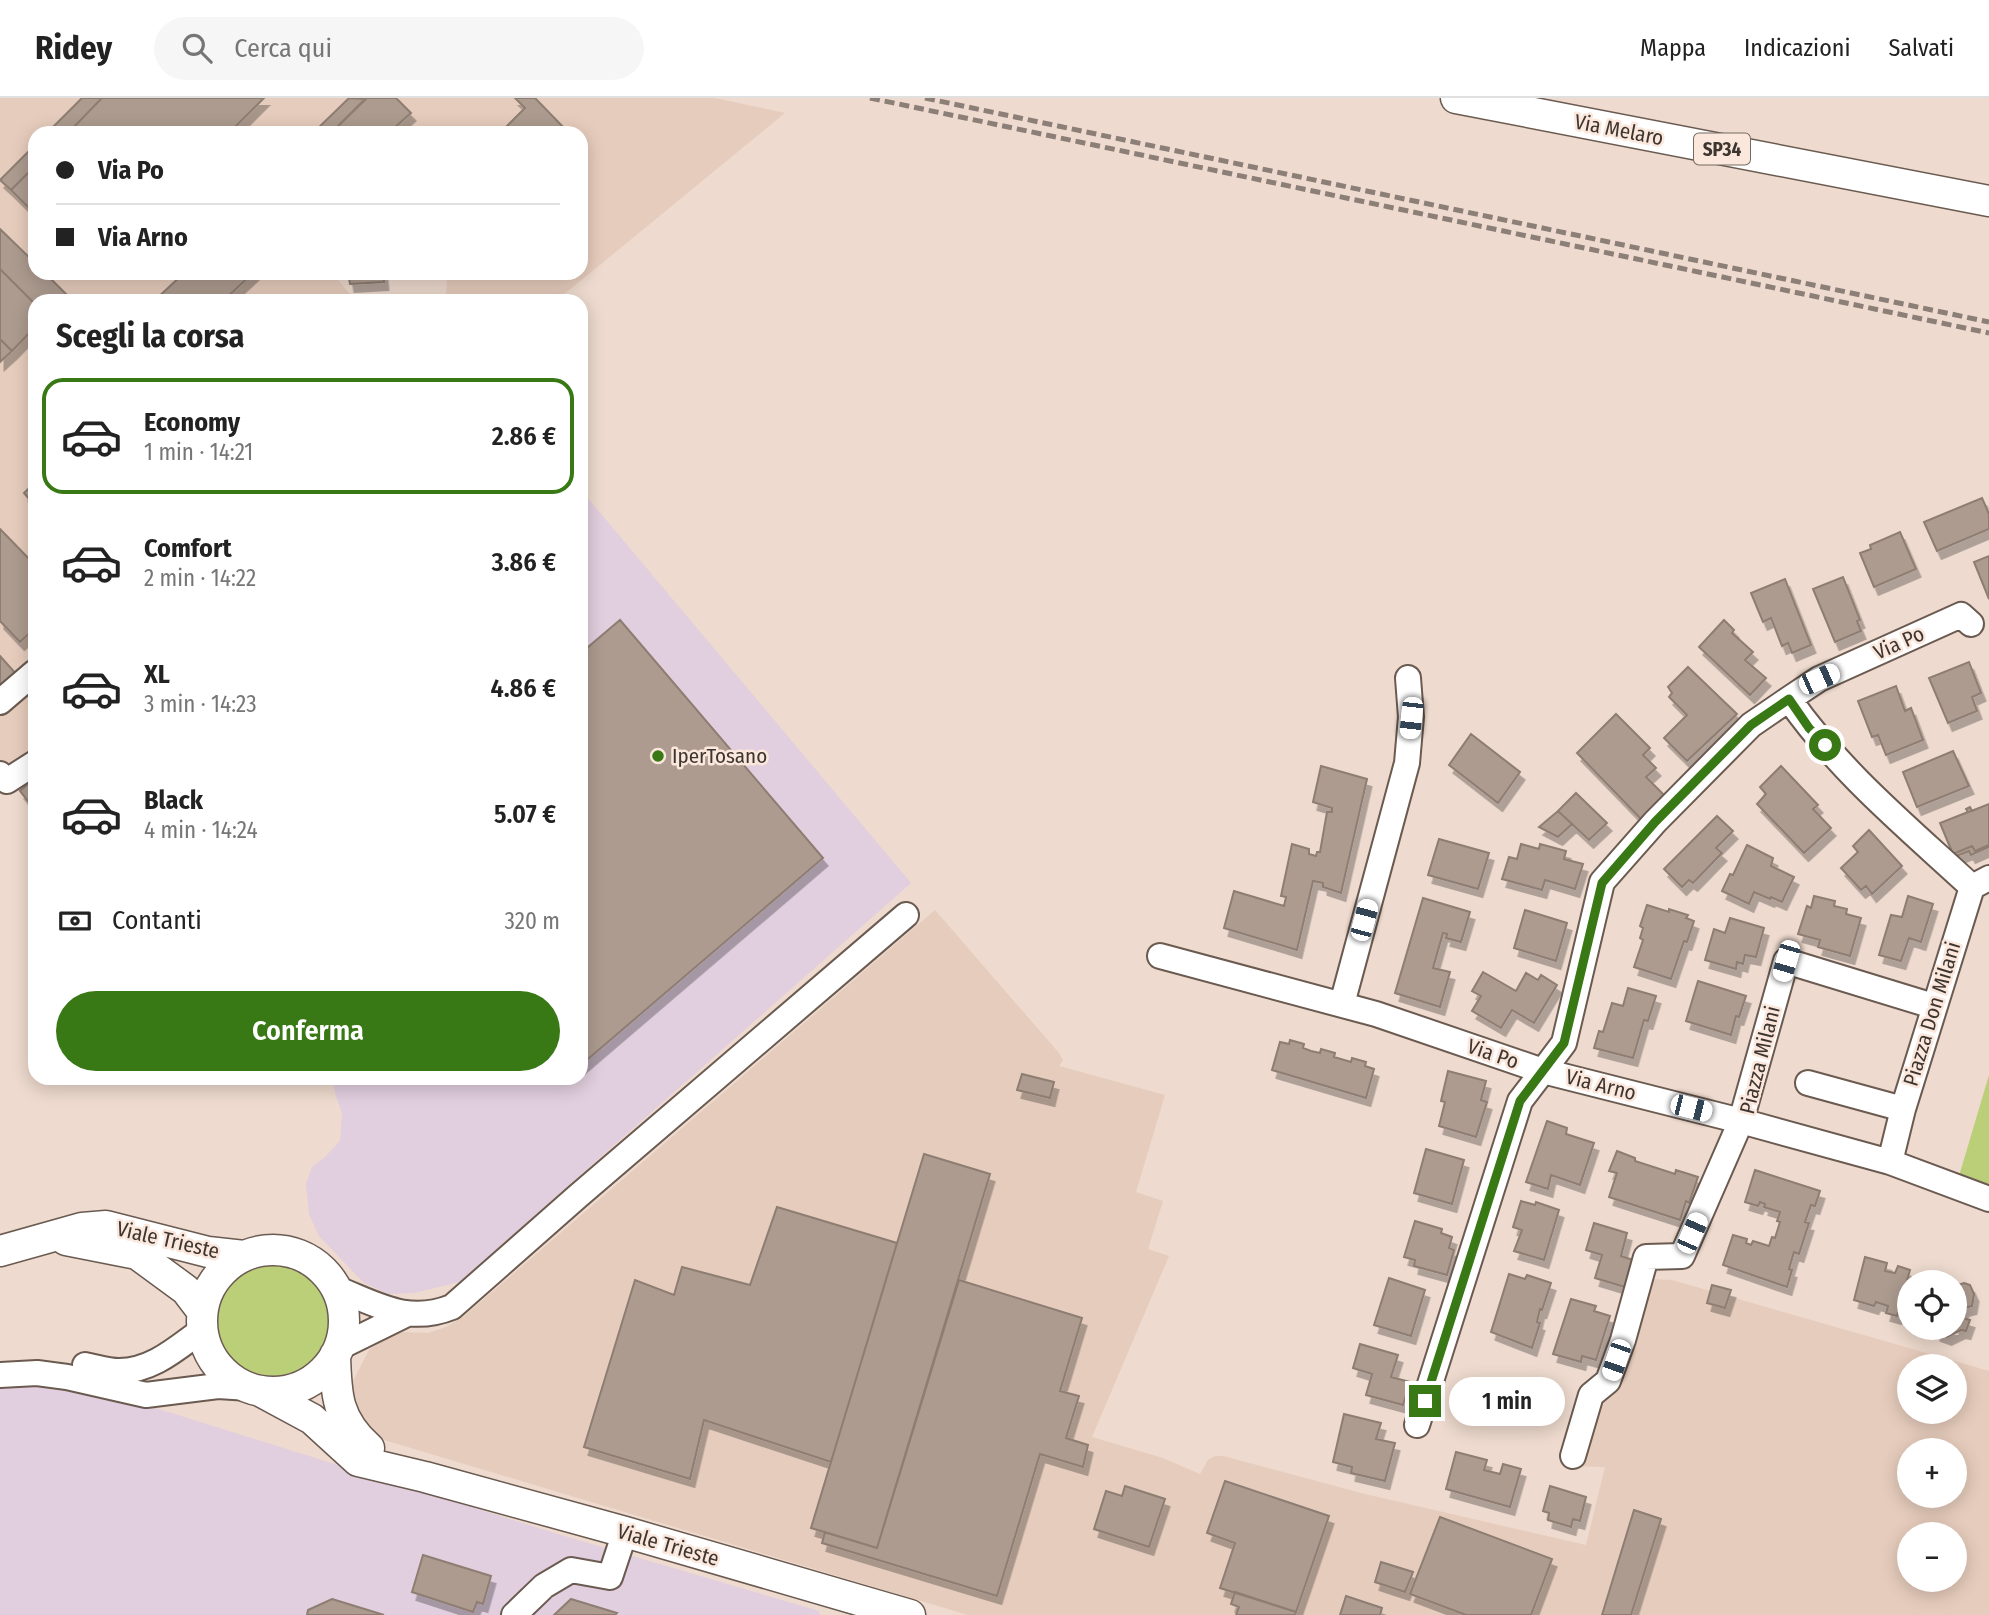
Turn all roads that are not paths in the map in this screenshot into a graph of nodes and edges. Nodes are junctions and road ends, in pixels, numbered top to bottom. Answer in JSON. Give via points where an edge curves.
{"nodes":[{"id":1,"x":1456,"y":98,"type":"edge"},
{"id":2,"x":1989,"y":201,"type":"edge"},
{"id":3,"x":1971,"y":624,"type":"dead end"},
{"id":4,"x":28,"y":678,"type":"edge"},
{"id":5,"x":1408,"y":678,"type":"dead end"},
{"id":6,"x":1789,"y":699,"type":"junction"},
{"id":7,"x":0,"y":702,"type":"edge"},
{"id":8,"x":28,"y":768,"type":"edge"},
{"id":9,"x":0,"y":774,"type":"edge"},
{"id":10,"x":1980,"y":882,"type":"edge"},
{"id":11,"x":906,"y":915,"type":"dead end"},
{"id":12,"x":1160,"y":956,"type":"dead end"},
{"id":13,"x":1342,"y":1004,"type":"junction"},
{"id":14,"x":1933,"y":1006,"type":"junction"},
{"id":15,"x":1543,"y":1070,"type":"junction"},
{"id":16,"x":1808,"y":1083,"type":"dead end"},
{"id":17,"x":1902,"y":1109,"type":"junction"},
{"id":18,"x":1741,"y":1121,"type":"junction"},
{"id":19,"x":1890,"y":1162,"type":"junction"},
{"id":20,"x":1989,"y":1199,"type":"edge"},
{"id":21,"x":52,"y":1238,"type":"junction"},
{"id":22,"x":0,"y":1251,"type":"edge"},
{"id":23,"x":244,"y":1256,"type":"junction"},
{"id":24,"x":335,"y":1288,"type":"junction"},
{"id":25,"x":405,"y":1315,"type":"junction"},
{"id":26,"x":202,"y":1320,"type":"junction"},
{"id":27,"x":337,"y":1352,"type":"junction"},
{"id":28,"x":0,"y":1366,"type":"edge"},
{"id":29,"x":0,"y":1375,"type":"edge"},
{"id":30,"x":254,"y":1389,"type":"junction"},
{"id":31,"x":1417,"y":1425,"type":"dead end"},
{"id":32,"x":1573,"y":1456,"type":"dead end"},
{"id":33,"x":425,"y":1477,"type":"junction"},
{"id":34,"x":625,"y":1532,"type":"junction"},
{"id":35,"x":514,"y":1615,"type":"edge"},
{"id":36,"x":910,"y":1615,"type":"edge"}],
"edges":[{"from":1,"to":2,"type":"main road","name":"Via Melaro","number":"SP34"},
{"from":3,"to":6,"type":"street","name":"Via Po","via":[[1961,615],[1819,679]]},
{"from":4,"to":7,"type":"street"},
{"from":5,"to":13,"type":"street","via":[[1407,762]]},
{"from":6,"to":10,"type":"street","via":[[1856,780]]},
{"from":6,"to":15,"type":"street","name":"Via Po","via":[[1751,725],[1602,883],[1564,1043]]},
{"from":8,"to":9,"type":"street","via":[[7,781]]},
{"from":10,"to":14,"type":"street","name":"Piazza Don Milani"},
{"from":11,"to":25,"type":"street","via":[[452,1307],[426,1315]]},
{"from":12,"to":13,"type":"street","name":"Via Po"},
{"from":13,"to":15,"type":"street","name":"Via Po"},
{"from":14,"to":17,"type":"street","name":"Piazza Don Milani"},
{"from":14,"to":18,"type":"street","name":"Piazza Milani","via":[[1786,961]]},
{"from":15,"to":18,"type":"street","name":"Via Arno"},
{"from":15,"to":31,"type":"street","name":"Via Arno","via":[[1520,1101]]},
{"from":16,"to":17,"type":"street"},
{"from":17,"to":19,"type":"street","name":"Piazza Don Milani"},
{"from":18,"to":19,"type":"street","name":"Piazza Milani"},
{"from":18,"to":32,"type":"street","via":[[1682,1256],[1646,1257],[1608,1381],[1591,1395]]},
{"from":19,"to":20,"type":"street","name":"Piazza Milani"},
{"from":21,"to":22,"type":"main road","name":"Viale Trieste"},
{"from":21,"to":23,"type":"main road","name":"Viale Trieste","via":[[106,1226],[208,1252]]},
{"from":21,"to":26,"type":"main road","name":"Viale Trieste","via":[[137,1254],[186,1290]]},
{"from":23,"to":24,"type":"main road","name":"Viale Trieste","via":[[276,1250],[298,1255],[320,1268]]},
{"from":23,"to":26,"type":"main road","name":"Viale Trieste","via":[[221,1273],[206,1297]]},
{"from":24,"to":25,"type":"street"},
{"from":24,"to":27,"type":"main road","name":"Viale Trieste","via":[[343,1316]]},
{"from":25,"to":27,"type":"street"},
{"from":26,"to":28,"type":"street","via":[[159,1361],[129,1369],[36,1358]]},
{"from":26,"to":30,"type":"main road","name":"Viale Trieste","via":[[213,1359],[235,1381]]},
{"from":27,"to":30,"type":"main road","via":[[311,1381],[278,1392]]},
{"from":27,"to":33,"type":"main road","name":"Viale Trieste","via":[[336,1392],[345,1421],[356,1437],[371,1450]]},
{"from":29,"to":30,"type":"street","via":[[67,1377],[146,1395],[218,1386]]},
{"from":30,"to":33,"type":"main road","name":"Viale Trieste","via":[[312,1419],[358,1461]]},
{"from":33,"to":34,"type":"main road","name":"Viale Trieste"},
{"from":34,"to":35,"type":"street","via":[[610,1577],[571,1570],[544,1586]]},
{"from":34,"to":36,"type":"main road","name":"Viale Trieste"}]}
